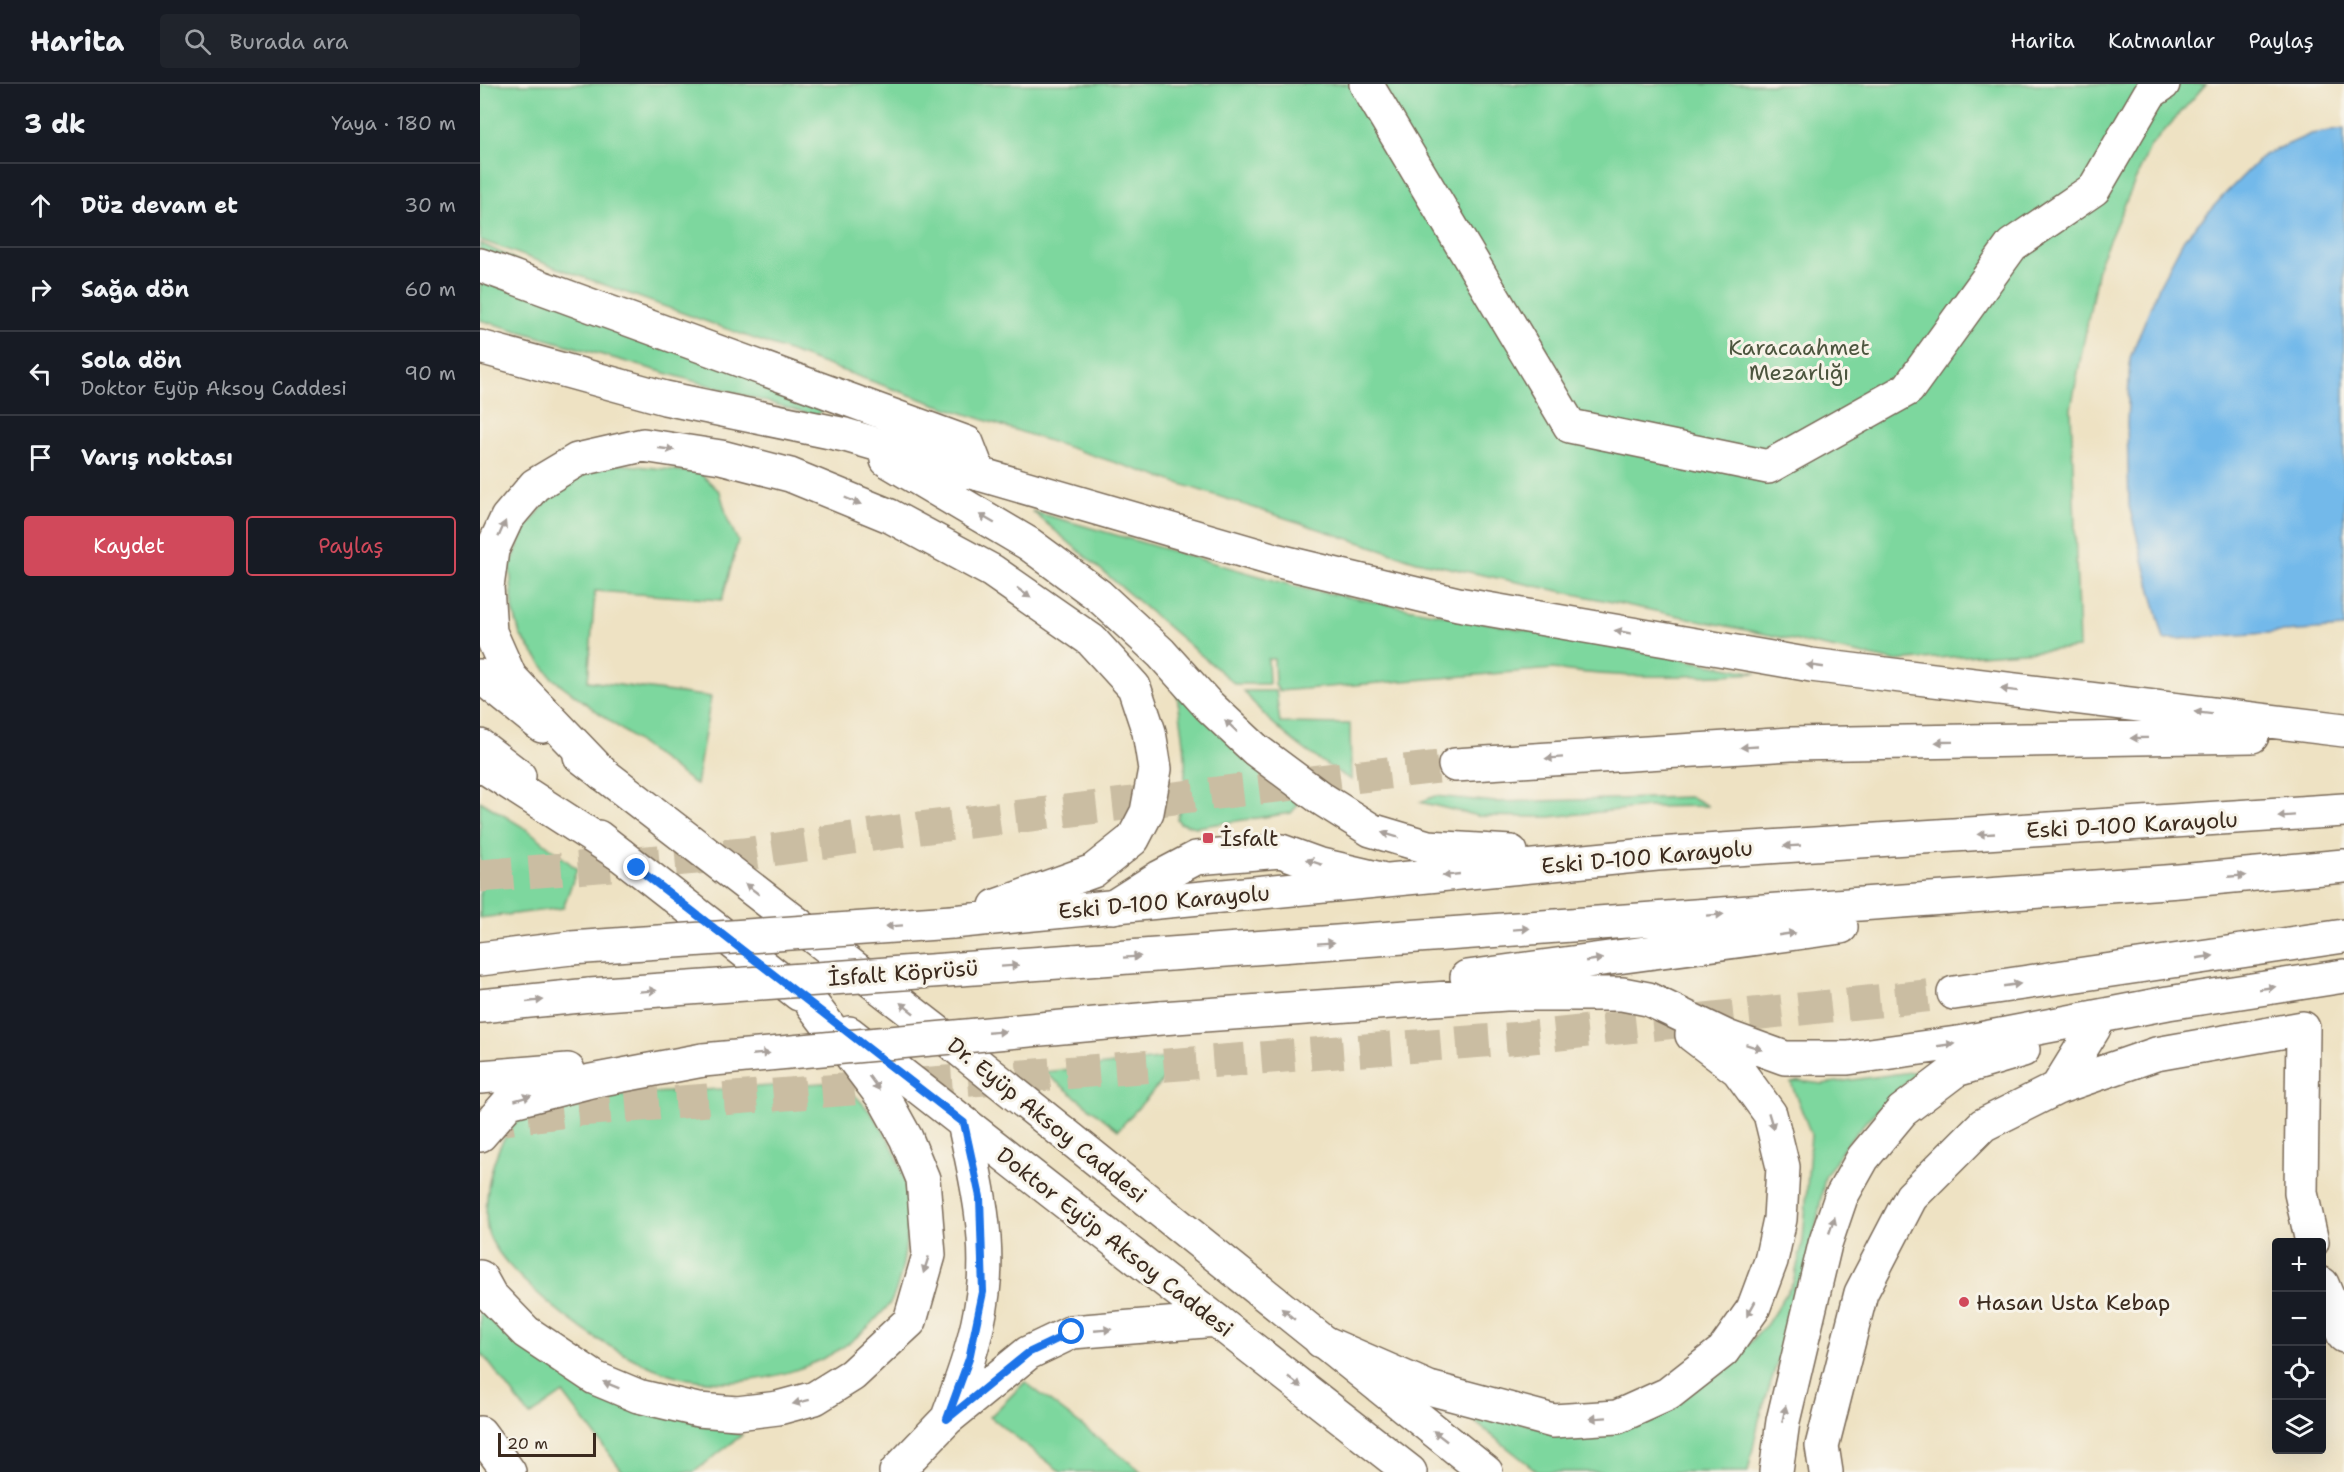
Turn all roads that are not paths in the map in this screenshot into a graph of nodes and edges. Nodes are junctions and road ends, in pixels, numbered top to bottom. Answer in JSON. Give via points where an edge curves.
{"nodes":[{"id":1,"x":1366,"y":84,"type":"edge"},
{"id":2,"x":2163,"y":84,"type":"edge"},
{"id":3,"x":480,"y":264,"type":"edge"},
{"id":4,"x":480,"y":347,"type":"edge"},
{"id":5,"x":844,"y":435,"type":"junction"},
{"id":6,"x":979,"y":474,"type":"junction"},
{"id":7,"x":480,"y":676,"type":"edge"},
{"id":8,"x":2344,"y":732,"type":"edge"},
{"id":9,"x":480,"y":746,"type":"edge"},
{"id":10,"x":480,"y":764,"type":"edge"},
{"id":11,"x":1455,"y":765,"type":"tunnel mouth"},
{"id":12,"x":603,"y":774,"type":"junction"},
{"id":13,"x":2344,"y":810,"type":"edge"},
{"id":14,"x":1657,"y":854,"type":"junction"},
{"id":15,"x":621,"y":855,"type":"junction"},
{"id":16,"x":2344,"y":866,"type":"edge"},
{"id":17,"x":2178,"y":881,"type":"junction"},
{"id":18,"x":952,"y":922,"type":"junction"},
{"id":19,"x":2344,"y":936,"type":"edge"},
{"id":20,"x":480,"y":946,"type":"edge"},
{"id":21,"x":571,"y":948,"type":"junction"},
{"id":22,"x":480,"y":959,"type":"edge"},
{"id":23,"x":2344,"y":976,"type":"edge"},
{"id":24,"x":1954,"y":993,"type":"tunnel mouth"},
{"id":25,"x":1593,"y":994,"type":"junction"},
{"id":26,"x":2168,"y":1003,"type":"junction"},
{"id":27,"x":812,"y":1004,"type":"junction"},
{"id":28,"x":480,"y":1006,"type":"edge"},
{"id":29,"x":1161,"y":1017,"type":"junction"},
{"id":30,"x":2094,"y":1028,"type":"junction"},
{"id":31,"x":703,"y":1060,"type":"junction"},
{"id":32,"x":480,"y":1077,"type":"edge"},
{"id":33,"x":2056,"y":1088,"type":"junction"},
{"id":34,"x":964,"y":1123,"type":"junction"},
{"id":35,"x":480,"y":1136,"type":"edge"},
{"id":36,"x":2311,"y":1238,"type":"edge"},
{"id":37,"x":480,"y":1277,"type":"edge"},
{"id":38,"x":2325,"y":1292,"type":"edge"},
{"id":39,"x":1216,"y":1320,"type":"junction"},
{"id":40,"x":2344,"y":1336,"type":"edge"},
{"id":41,"x":1321,"y":1341,"type":"junction"},
{"id":42,"x":947,"y":1419,"type":"junction"},
{"id":43,"x":480,"y":1433,"type":"edge"},
{"id":44,"x":509,"y":1472,"type":"edge"},
{"id":45,"x":896,"y":1472,"type":"edge"},
{"id":46,"x":1410,"y":1472,"type":"edge"},
{"id":47,"x":1486,"y":1472,"type":"edge"},
{"id":48,"x":1776,"y":1472,"type":"edge"},
{"id":49,"x":1826,"y":1472,"type":"edge"}],
"edges":[{"from":1,"to":2,"type":"main road","via":[[1570,426],[1768,467],[1908,389],[2012,245],[2094,189],[2150,93]]},
{"from":3,"to":6,"type":"main road","via":[[967,443]]},
{"from":4,"to":5,"type":"main road","via":[[665,398]]},
{"from":5,"to":6,"type":"main road"},
{"from":14,"to":5,"type":"main road","one_way":true,"via":[[1428,847],[1371,830],[1322,800],[1256,750],[1098,595],[1029,544]]},
{"from":8,"to":6,"type":"main road","one_way":true,"via":[[1811,665],[1458,604],[1275,560]]},
{"from":7,"to":12,"type":"main road"},
{"from":8,"to":11,"type":"main road","one_way":true,"via":[[1791,744]]},
{"from":9,"to":15,"type":"main road","name":"Doktor Eyüp Aksoy Caddesi"},
{"from":10,"to":15,"type":"main road"},
{"from":12,"to":18,"type":"main road","one_way":true,"via":[[510,677],[489,627],[487,587],[492,550],[507,518],[535,485],[578,460],[643,445],[721,457],[790,475],[890,516],[992,571],[1091,640],[1134,687],[1149,732],[1155,769],[1147,812],[1133,839],[1093,872]]},
{"from":41,"to":12,"type":"main road","name":"Dr. Eyüp Aksoy Caddesi","one_way":true,"via":[[944,1037]]},
{"from":13,"to":14,"type":"main road","name":"Eski D-100 Karayolu","one_way":true},
{"from":14,"to":18,"type":"main road","name":"Eski D-100 Karayolu","one_way":true},
{"from":15,"to":27,"type":"main road","name":"Doktor Eyüp Aksoy Caddesi"},
{"from":17,"to":16,"type":"main road","one_way":true},
{"from":28,"to":17,"type":"main road","name":"İsfalt Köprüsü","one_way":true,"bridge":true},
{"from":29,"to":17,"type":"main road","one_way":true},
{"from":18,"to":21,"type":"main road","one_way":true,"bridge":true},
{"from":24,"to":19,"type":"main road","one_way":true},
{"from":20,"to":21,"type":"main road"},
{"from":21,"to":22,"type":"main road"},
{"from":26,"to":23,"type":"main road","one_way":true},
{"from":25,"to":26,"type":"main road","one_way":true,"via":[[1648,999],[1727,1037],[1785,1058],[1848,1058],[1953,1044]]},
{"from":25,"to":29,"type":"main road","via":[[1506,994]]},
{"from":25,"to":41,"type":"main road","one_way":true,"via":[[1651,1014],[1698,1038],[1738,1070],[1770,1114],[1783,1167],[1780,1219],[1771,1261],[1753,1309],[1723,1351],[1668,1394],[1617,1417],[1553,1421],[1429,1388]]},
{"from":26,"to":30,"type":"main road"},
{"from":27,"to":34,"type":"main road","name":"Doktor Eyüp Aksoy Caddesi"},
{"from":27,"to":37,"type":"main road","one_way":true,"via":[[885,1100],[923,1179],[929,1256],[910,1321],[852,1375],[815,1398],[737,1413],[698,1410],[638,1396],[595,1378],[526,1332],[490,1295]]},
{"from":31,"to":29,"type":"main road","one_way":true,"bridge":true},
{"from":30,"to":33,"type":"main road"},
{"from":48,"to":30,"type":"main road","one_way":true,"via":[[1783,1421],[1825,1244],[1841,1197],[1863,1158],[1902,1111],[1956,1070]]},
{"from":31,"to":32,"type":"main road"},
{"from":35,"to":31,"type":"main road","one_way":true,"via":[[509,1102],[591,1081]]},
{"from":33,"to":36,"type":"main road","via":[[2156,1054],[2303,1028],[2301,1193]]},
{"from":33,"to":49,"type":"main road","via":[[1983,1125],[1911,1197],[1861,1293],[1822,1446]]},
{"from":34,"to":39,"type":"main road","name":"Doktor Eyüp Aksoy Caddesi"},
{"from":34,"to":42,"type":"main road","via":[[980,1197],[983,1292],[969,1359]]},
{"from":38,"to":40,"type":"main road"},
{"from":42,"to":39,"type":"main road","one_way":true,"via":[[1028,1353],[1072,1332]]},
{"from":39,"to":46,"type":"main road","name":"Doktor Eyüp Aksoy Caddesi","one_way":true},
{"from":47,"to":41,"type":"main road","name":"Dr. Eyüp Aksoy Caddesi","one_way":true},
{"from":42,"to":45,"type":"main road"},
{"from":43,"to":44,"type":"main road"}]}
